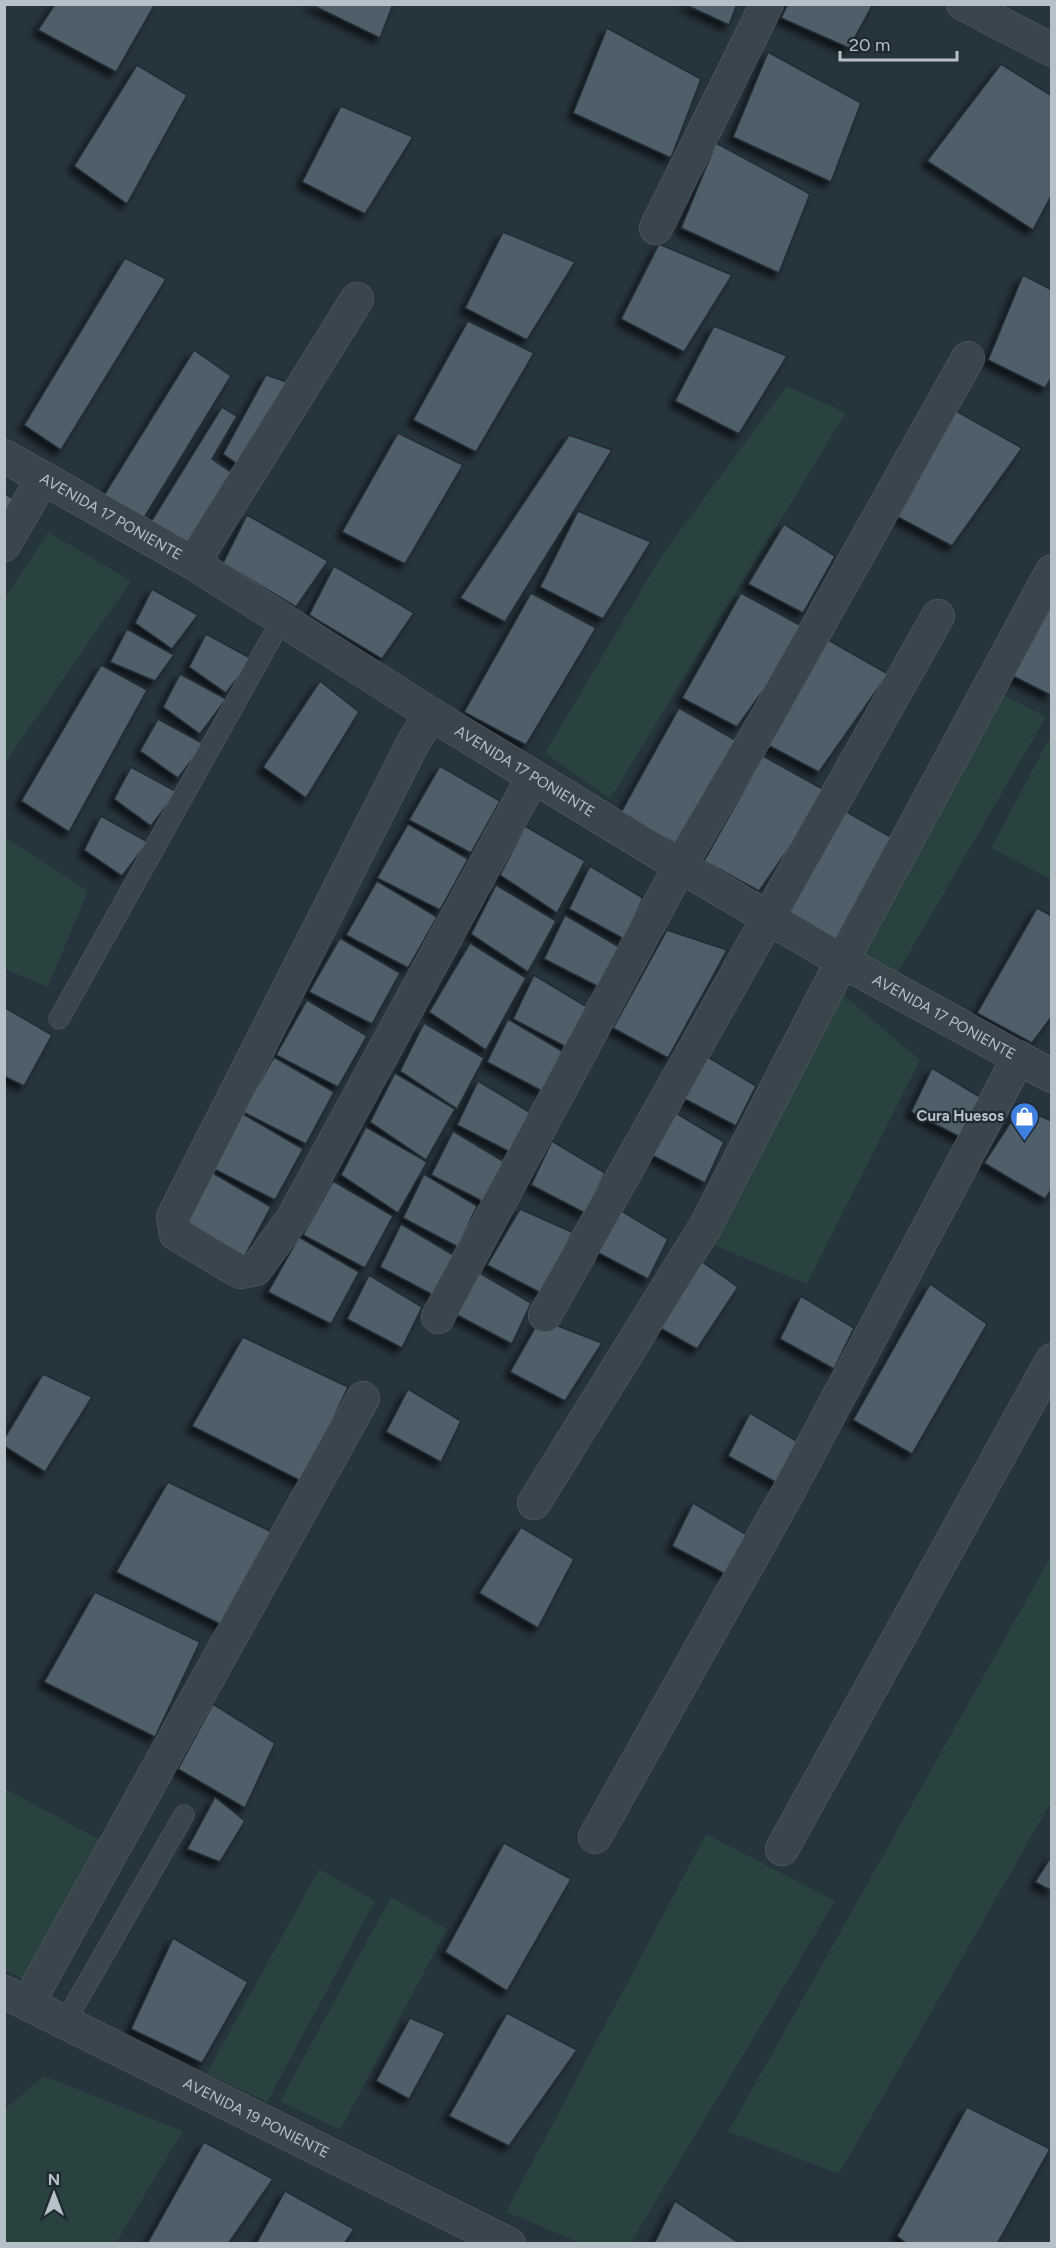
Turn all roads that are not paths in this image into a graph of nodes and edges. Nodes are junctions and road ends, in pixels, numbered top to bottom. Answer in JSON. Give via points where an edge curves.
{"nodes":[{"id":1,"x":767,"y":4,"type":"edge"},
{"id":2,"x":963,"y":4,"type":"edge"},
{"id":3,"x":1050,"y":45,"type":"edge"},
{"id":4,"x":656,"y":228,"type":"dead end"},
{"id":5,"x":357,"y":299,"type":"dead end"},
{"id":6,"x":968,"y":358,"type":"dead end"},
{"id":7,"x":4,"y":456,"type":"edge"},
{"id":8,"x":43,"y":478,"type":"junction"},
{"id":9,"x":4,"y":545,"type":"edge"},
{"id":10,"x":193,"y":563,"type":"junction"},
{"id":11,"x":1052,"y":571,"type":"edge"},
{"id":12,"x":938,"y":616,"type":"dead end"},
{"id":13,"x":282,"y":619,"type":"junction"},
{"id":14,"x":430,"y":714,"type":"junction"},
{"id":15,"x":533,"y":777,"type":"junction"},
{"id":16,"x":680,"y":866,"type":"junction"},
{"id":17,"x":768,"y":917,"type":"junction"},
{"id":18,"x":842,"y":961,"type":"junction"},
{"id":19,"x":59,"y":1019,"type":"dead end"},
{"id":20,"x":1019,"y":1057,"type":"junction"},
{"id":21,"x":1052,"y":1076,"type":"edge"},
{"id":22,"x":545,"y":1315,"type":"dead end"},
{"id":23,"x":438,"y":1317,"type":"dead end"},
{"id":24,"x":1052,"y":1360,"type":"edge"},
{"id":25,"x":363,"y":1398,"type":"dead end"},
{"id":26,"x":534,"y":1503,"type":"dead end"},
{"id":27,"x":184,"y":1815,"type":"dead end"},
{"id":28,"x":595,"y":1837,"type":"dead end"},
{"id":29,"x":782,"y":1849,"type":"dead end"},
{"id":30,"x":16,"y":1998,"type":"edge"},
{"id":31,"x":65,"y":2022,"type":"junction"},
{"id":32,"x":509,"y":2244,"type":"edge"}],
"edges":[{"from":1,"to":4,"type":"street"},
{"from":2,"to":3,"type":"street"},
{"from":5,"to":10,"type":"street"},
{"from":6,"to":16,"type":"street"},
{"from":7,"to":8,"type":"street","name":"AVENIDA 17 PONIENTE"},
{"from":8,"to":9,"type":"street"},
{"from":8,"to":10,"type":"street","name":"AVENIDA 17 PONIENTE"},
{"from":10,"to":13,"type":"street","name":"AVENIDA 17 PONIENTE"},
{"from":11,"to":18,"type":"street"},
{"from":12,"to":17,"type":"street"},
{"from":13,"to":14,"type":"street","name":"AVENIDA 17 PONIENTE"},
{"from":13,"to":19,"type":"lane"},
{"from":14,"to":15,"type":"street","name":"AVENIDA 17 PONIENTE"},
{"from":14,"to":15,"type":"street","via":[[173,1217],[176,1234],[240,1272],[256,1269],[293,1218]]},
{"from":15,"to":16,"type":"street","name":"AVENIDA 17 PONIENTE"},
{"from":16,"to":17,"type":"street","name":"AVENIDA 17 PONIENTE"},
{"from":16,"to":23,"type":"street"},
{"from":17,"to":18,"type":"street","name":"AVENIDA 17 PONIENTE"},
{"from":17,"to":22,"type":"street"},
{"from":18,"to":20,"type":"street","name":"AVENIDA 17 PONIENTE"},
{"from":18,"to":26,"type":"street","via":[[705,1227]]},
{"from":20,"to":21,"type":"street","name":"AVENIDA 17 PONIENTE"},
{"from":20,"to":28,"type":"street","via":[[786,1496]]},
{"from":24,"to":29,"type":"street"},
{"from":25,"to":30,"type":"street"},
{"from":27,"to":31,"type":"lane"},
{"from":30,"to":31,"type":"street","name":"AVENIDA 19 PONIENTE"},
{"from":31,"to":32,"type":"street","name":"AVENIDA 19 PONIENTE"}]}
